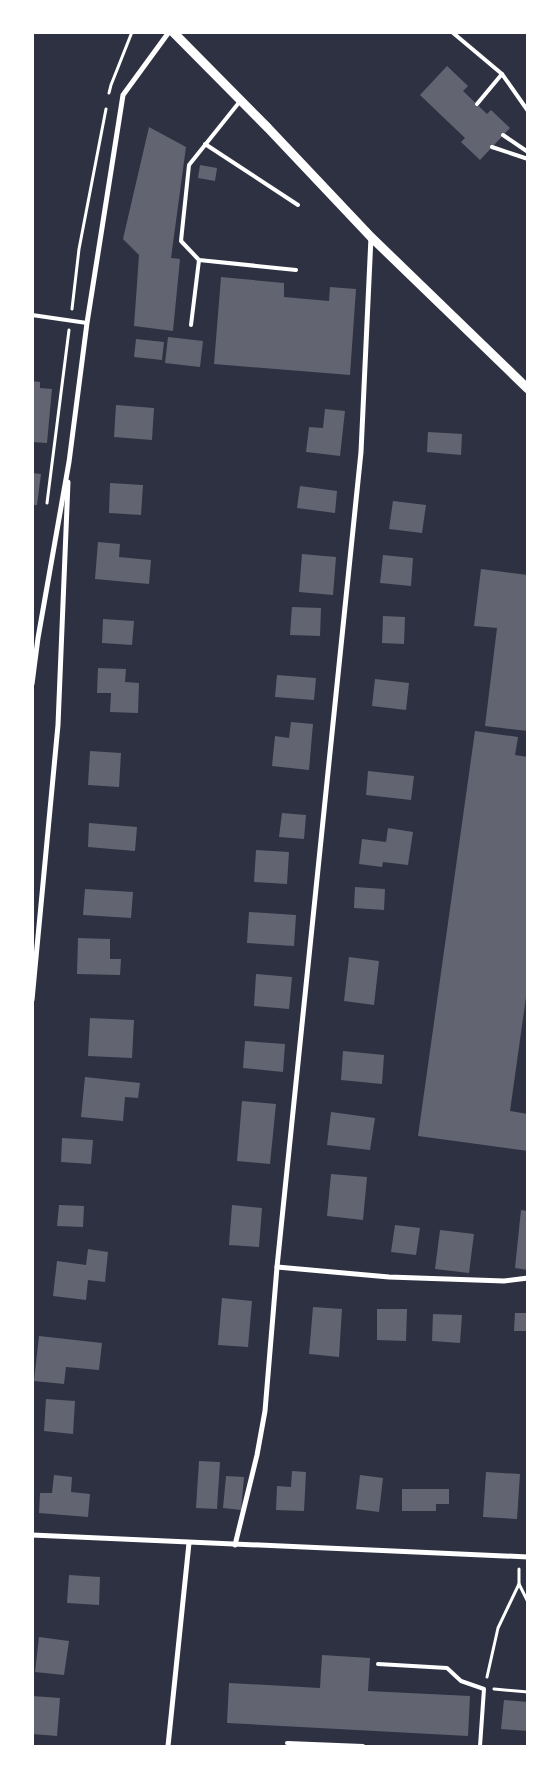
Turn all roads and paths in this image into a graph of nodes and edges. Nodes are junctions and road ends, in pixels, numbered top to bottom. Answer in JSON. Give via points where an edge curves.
{"nodes":[{"id":1,"x":169,"y":32,"type":"edge"},
{"id":2,"x":174,"y":32,"type":"edge"},
{"id":3,"x":452,"y":32,"type":"edge"},
{"id":4,"x":502,"y":74,"type":"junction"},
{"id":5,"x":241,"y":100,"type":"junction"},
{"id":6,"x":477,"y":104,"type":"dead end"},
{"id":7,"x":528,"y":112,"type":"edge"},
{"id":8,"x":503,"y":135,"type":"dead end"},
{"id":9,"x":205,"y":144,"type":"junction"},
{"id":10,"x":492,"y":147,"type":"dead end"},
{"id":11,"x":528,"y":152,"type":"edge"},
{"id":12,"x":528,"y":159,"type":"edge"},
{"id":13,"x":298,"y":205,"type":"dead end"},
{"id":14,"x":371,"y":237,"type":"junction"},
{"id":15,"x":198,"y":260,"type":"junction"},
{"id":16,"x":296,"y":270,"type":"dead end"},
{"id":17,"x":32,"y":316,"type":"edge"},
{"id":18,"x":87,"y":323,"type":"junction"},
{"id":19,"x":192,"y":325,"type":"dead end"},
{"id":20,"x":528,"y":389,"type":"edge"},
{"id":21,"x":69,"y":462,"type":"junction"},
{"id":22,"x":32,"y":684,"type":"edge"},
{"id":23,"x":32,"y":1000,"type":"edge"},
{"id":24,"x":277,"y":1267,"type":"junction"},
{"id":25,"x":528,"y":1278,"type":"edge"},
{"id":26,"x":32,"y":1535,"type":"edge"},
{"id":27,"x":189,"y":1543,"type":"junction"},
{"id":28,"x":235,"y":1545,"type":"junction"},
{"id":29,"x":519,"y":1556,"type":"junction"},
{"id":30,"x":528,"y":1557,"type":"edge"},
{"id":31,"x":519,"y":1584,"type":"junction"},
{"id":32,"x":528,"y":1602,"type":"edge"},
{"id":33,"x":378,"y":1664,"type":"dead end"},
{"id":34,"x":484,"y":1689,"type":"junction"},
{"id":35,"x":528,"y":1692,"type":"edge"},
{"id":36,"x":287,"y":1742,"type":"dead end"},
{"id":37,"x":168,"y":1746,"type":"edge"},
{"id":38,"x":363,"y":1746,"type":"edge"},
{"id":39,"x":480,"y":1746,"type":"edge"}],
"edges":[{"from":1,"to":18,"type":"street","via":[[123,95]]},
{"from":2,"to":5,"type":"street"},
{"from":3,"to":4,"type":"lane"},
{"from":4,"to":6,"type":"lane"},
{"from":4,"to":7,"type":"lane"},
{"from":5,"to":9,"type":"lane"},
{"from":5,"to":14,"type":"street"},
{"from":8,"to":11,"type":"lane"},
{"from":9,"to":13,"type":"lane"},
{"from":9,"to":15,"type":"lane","via":[[189,165],[181,241]]},
{"from":10,"to":12,"type":"lane"},
{"from":14,"to":20,"type":"street"},
{"from":14,"to":24,"type":"street","via":[[361,452]]},
{"from":15,"to":16,"type":"lane"},
{"from":15,"to":19,"type":"lane"},
{"from":17,"to":18,"type":"lane"},
{"from":18,"to":21,"type":"street"},
{"from":21,"to":22,"type":"street"},
{"from":21,"to":23,"type":"street","via":[[58,725]]},
{"from":24,"to":25,"type":"street","via":[[389,1277],[504,1281]]},
{"from":24,"to":28,"type":"street","via":[[265,1411]]},
{"from":26,"to":27,"type":"street"},
{"from":27,"to":28,"type":"street"},
{"from":27,"to":37,"type":"street"},
{"from":28,"to":29,"type":"street"},
{"from":29,"to":30,"type":"street"},
{"from":29,"to":31,"type":"path"},
{"from":31,"to":32,"type":"path"},
{"from":31,"to":34,"type":"path","via":[[498,1628]]},
{"from":33,"to":34,"type":"lane","via":[[447,1668],[461,1681]]},
{"from":34,"to":35,"type":"path"},
{"from":34,"to":39,"type":"lane"},
{"from":36,"to":38,"type":"lane"}]}
